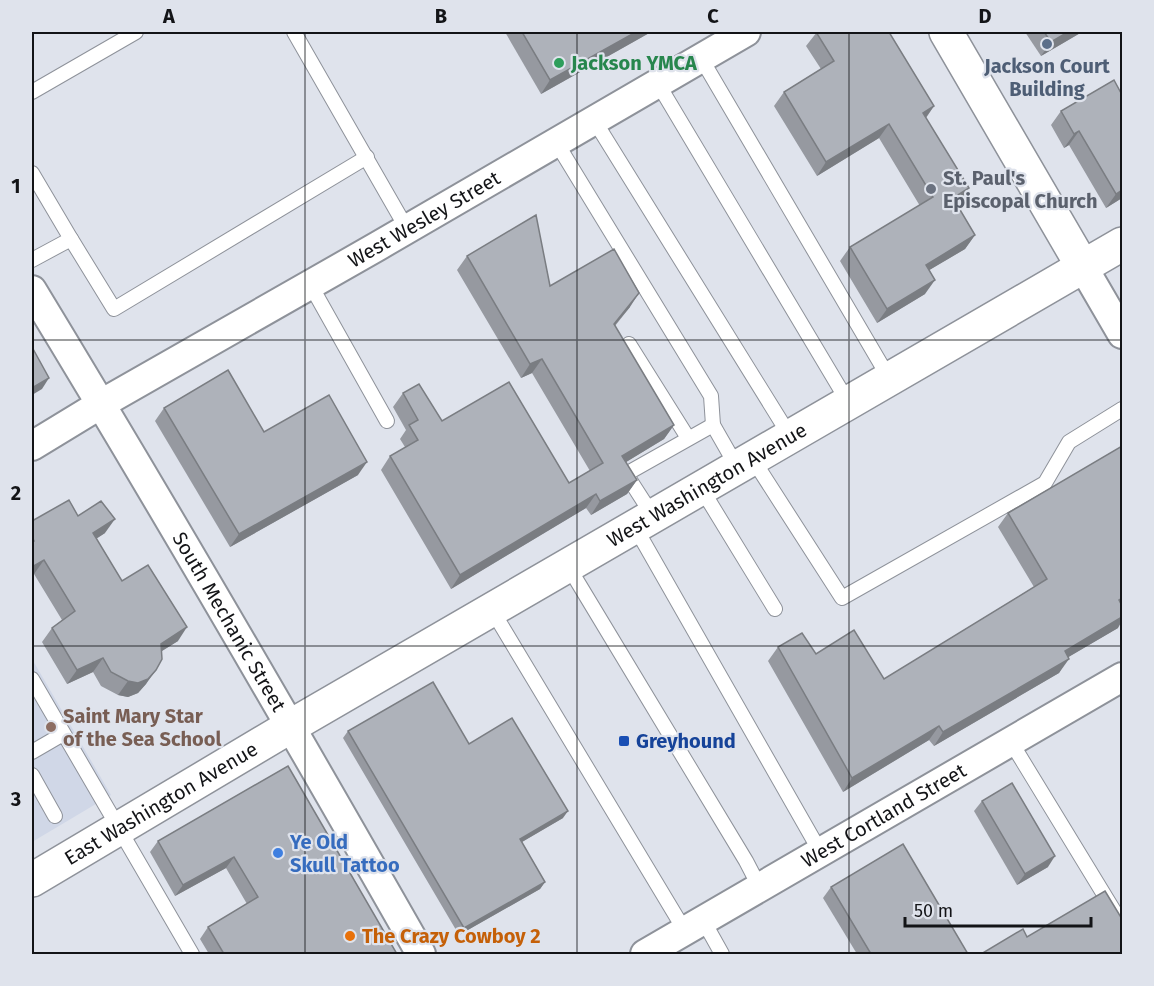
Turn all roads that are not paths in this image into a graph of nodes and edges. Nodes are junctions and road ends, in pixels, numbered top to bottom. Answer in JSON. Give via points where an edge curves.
{"nodes":[{"id":1,"x":136,"y":32,"type":"edge"},
{"id":2,"x":294,"y":32,"type":"edge"},
{"id":3,"x":746,"y":32,"type":"edge"},
{"id":4,"x":946,"y":32,"type":"edge"},
{"id":5,"x":701,"y":58,"type":"junction"},
{"id":6,"x":657,"y":82,"type":"junction"},
{"id":7,"x":32,"y":92,"type":"edge"},
{"id":8,"x":594,"y":120,"type":"junction"},
{"id":9,"x":556,"y":142,"type":"junction"},
{"id":10,"x":367,"y":157,"type":"junction"},
{"id":11,"x":32,"y":172,"type":"edge"},
{"id":12,"x":408,"y":229,"type":"junction"},
{"id":13,"x":71,"y":239,"type":"junction"},
{"id":14,"x":1122,"y":244,"type":"edge"},
{"id":15,"x":32,"y":260,"type":"edge"},
{"id":16,"x":1083,"y":267,"type":"junction"},
{"id":17,"x":310,"y":284,"type":"junction"},
{"id":18,"x":32,"y":290,"type":"edge"},
{"id":19,"x":1122,"y":334,"type":"edge"},
{"id":20,"x":628,"y":344,"type":"edge"},
{"id":21,"x":889,"y":378,"type":"junction"},
{"id":22,"x":848,"y":402,"type":"junction"},
{"id":23,"x":101,"y":404,"type":"junction"},
{"id":24,"x":1122,"y":409,"type":"edge"},
{"id":25,"x":387,"y":421,"type":"dead end"},
{"id":26,"x":713,"y":425,"type":"junction"},
{"id":27,"x":790,"y":436,"type":"junction"},
{"id":28,"x":688,"y":438,"type":"junction"},
{"id":29,"x":32,"y":446,"type":"edge"},
{"id":30,"x":745,"y":463,"type":"junction"},
{"id":31,"x":701,"y":488,"type":"junction"},
{"id":32,"x":644,"y":521,"type":"junction"},
{"id":33,"x":568,"y":566,"type":"junction"},
{"id":34,"x":775,"y":609,"type":"dead end"},
{"id":35,"x":492,"y":610,"type":"junction"},
{"id":36,"x":1122,"y":677,"type":"edge"},
{"id":37,"x":32,"y":679,"type":"edge"},
{"id":38,"x":291,"y":726,"type":"junction"},
{"id":39,"x":63,"y":734,"type":"junction"},
{"id":40,"x":1011,"y":742,"type":"junction"},
{"id":41,"x":32,"y":752,"type":"edge"},
{"id":42,"x":32,"y":775,"type":"edge"},
{"id":43,"x":55,"y":816,"type":"dead end"},
{"id":44,"x":119,"y":829,"type":"junction"},
{"id":45,"x":821,"y":853,"type":"junction"},
{"id":46,"x":32,"y":880,"type":"edge"},
{"id":47,"x":760,"y":888,"type":"junction"},
{"id":48,"x":1122,"y":924,"type":"edge"},
{"id":49,"x":694,"y":926,"type":"junction"},
{"id":50,"x":192,"y":954,"type":"edge"},
{"id":51,"x":421,"y":954,"type":"edge"},
{"id":52,"x":645,"y":954,"type":"edge"},
{"id":53,"x":722,"y":954,"type":"edge"}],
"edges":[{"from":1,"to":7,"type":"lane"},
{"from":2,"to":10,"type":"lane"},
{"from":3,"to":5,"type":"street","name":"West Wesley Street"},
{"from":4,"to":16,"type":"main road"},
{"from":5,"to":6,"type":"street","name":"West Wesley Street"},
{"from":5,"to":21,"type":"lane"},
{"from":6,"to":8,"type":"street","name":"West Wesley Street"},
{"from":6,"to":22,"type":"lane"},
{"from":8,"to":9,"type":"street","name":"West Wesley Street"},
{"from":8,"to":27,"type":"lane"},
{"from":9,"to":12,"type":"street","name":"West Wesley Street"},
{"from":9,"to":26,"type":"lane","via":[[711,396]]},
{"from":10,"to":12,"type":"lane"},
{"from":10,"to":13,"type":"lane","via":[[114,309]]},
{"from":11,"to":13,"type":"lane"},
{"from":12,"to":17,"type":"street","name":"West Wesley Street"},
{"from":13,"to":15,"type":"lane"},
{"from":14,"to":16,"type":"main road","name":"West Washington Avenue"},
{"from":16,"to":19,"type":"street"},
{"from":16,"to":21,"type":"main road","name":"West Washington Avenue"},
{"from":17,"to":23,"type":"street","name":"West Wesley Street"},
{"from":17,"to":25,"type":"lane"},
{"from":18,"to":23,"type":"street","name":"South Mechanic Street"},
{"from":20,"to":28,"type":"lane"},
{"from":21,"to":22,"type":"main road","name":"West Washington Avenue"},
{"from":22,"to":27,"type":"main road","name":"West Washington Avenue"},
{"from":23,"to":29,"type":"street","name":"West Wesley Street"},
{"from":23,"to":38,"type":"street","name":"South Mechanic Street"},
{"from":24,"to":30,"type":"lane","via":[[1069,442],[1045,483],[842,598]]},
{"from":26,"to":28,"type":"lane"},
{"from":26,"to":30,"type":"lane"},
{"from":27,"to":30,"type":"main road","name":"West Washington Avenue"},
{"from":28,"to":32,"type":"lane","via":[[626,474]]},
{"from":30,"to":31,"type":"main road","name":"West Washington Avenue"},
{"from":31,"to":32,"type":"main road","name":"West Washington Avenue"},
{"from":31,"to":34,"type":"lane"},
{"from":32,"to":33,"type":"main road","name":"West Washington Avenue"},
{"from":32,"to":45,"type":"lane"},
{"from":33,"to":35,"type":"main road","name":"West Washington Avenue"},
{"from":33,"to":47,"type":"lane"},
{"from":35,"to":38,"type":"main road","name":"West Washington Avenue"},
{"from":35,"to":49,"type":"lane"},
{"from":36,"to":40,"type":"street","name":"West Cortland Street"},
{"from":37,"to":39,"type":"lane"},
{"from":38,"to":44,"type":"main road","name":"East Washington Avenue"},
{"from":38,"to":51,"type":"street","name":"South Mechanic Street"},
{"from":39,"to":41,"type":"lane"},
{"from":39,"to":44,"type":"lane"},
{"from":40,"to":45,"type":"street","name":"West Cortland Street"},
{"from":40,"to":48,"type":"lane"},
{"from":42,"to":43,"type":"lane"},
{"from":44,"to":46,"type":"main road","name":"East Washington Avenue"},
{"from":44,"to":50,"type":"lane"},
{"from":45,"to":47,"type":"street","name":"West Cortland Street"},
{"from":47,"to":49,"type":"street","name":"West Cortland Street"},
{"from":49,"to":52,"type":"street","name":"West Cortland Street"},
{"from":49,"to":53,"type":"lane"}]}
